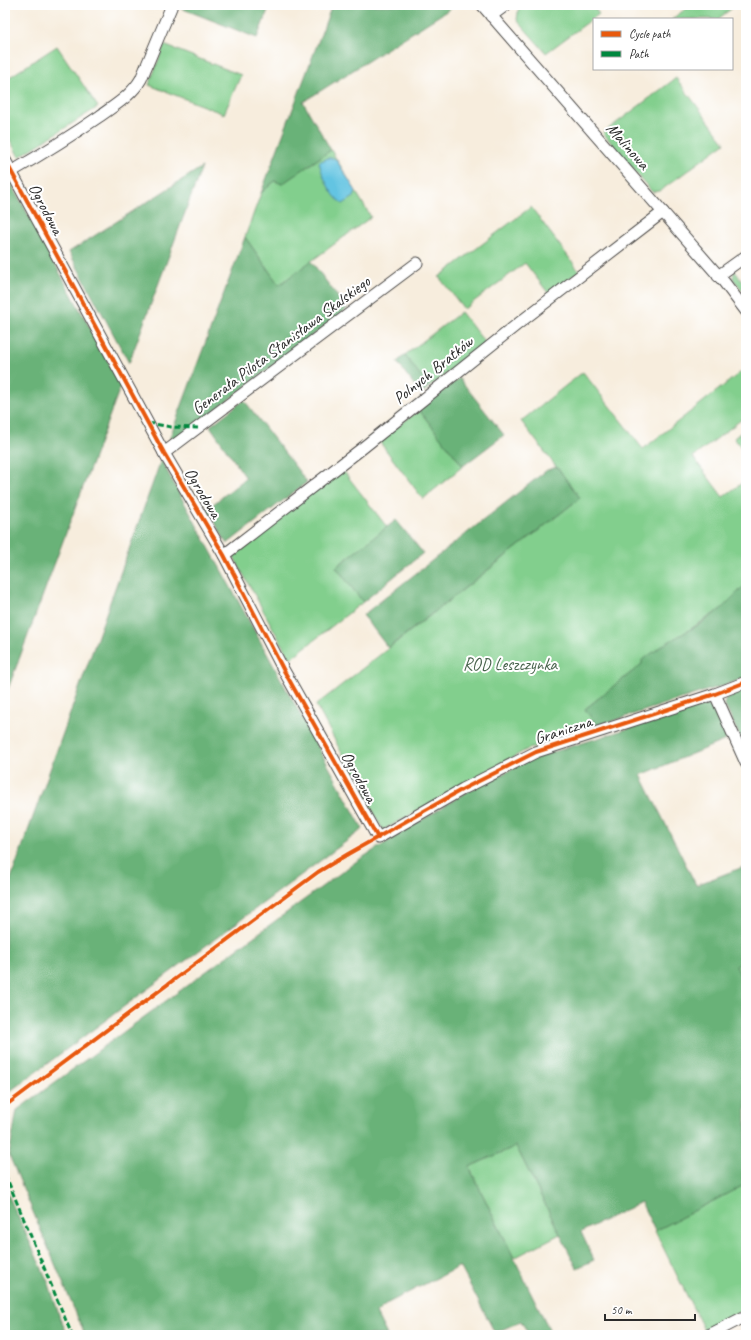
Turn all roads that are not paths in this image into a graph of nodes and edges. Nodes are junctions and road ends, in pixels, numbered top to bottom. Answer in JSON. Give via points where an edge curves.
{"nodes":[{"id":1,"x":172,"y":5,"type":"edge"},
{"id":2,"x":482,"y":5,"type":"edge"},
{"id":3,"x":506,"y":5,"type":"edge"},
{"id":4,"x":492,"y":16,"type":"junction"},
{"id":5,"x":5,"y":160,"type":"edge"},
{"id":6,"x":11,"y":172,"type":"junction"},
{"id":7,"x":663,"y":212,"type":"junction"},
{"id":8,"x":746,"y":256,"type":"edge"},
{"id":9,"x":417,"y":263,"type":"dead end"},
{"id":10,"x":718,"y":276,"type":"junction"},
{"id":11,"x":746,"y":311,"type":"edge"},
{"id":12,"x":164,"y":453,"type":"junction"},
{"id":13,"x":224,"y":554,"type":"junction"},
{"id":14,"x":746,"y":682,"type":"edge"},
{"id":15,"x":714,"y":694,"type":"junction"},
{"id":16,"x":746,"y":763,"type":"edge"},
{"id":17,"x":378,"y":838,"type":"joint"},
{"id":18,"x":746,"y":1316,"type":"edge"},
{"id":19,"x":709,"y":1335,"type":"edge"}],
"edges":[{"from":1,"to":6,"type":"street","via":[[135,89],[69,138]]},
{"from":2,"to":4,"type":"street","name":"Malinowa"},
{"from":3,"to":4,"type":"street"},
{"from":4,"to":7,"type":"street","name":"Malinowa"},
{"from":5,"to":6,"type":"street","name":"Ogrodowa"},
{"from":6,"to":12,"type":"street","name":"Ogrodowa"},
{"from":7,"to":10,"type":"street","name":"Malinowa"},
{"from":7,"to":13,"type":"street","name":"Polnych Bratków"},
{"from":8,"to":10,"type":"street"},
{"from":9,"to":12,"type":"street","name":"Generała Pilota Stanisława Skalskiego"},
{"from":10,"to":11,"type":"street","name":"Malinowa"},
{"from":12,"to":13,"type":"street","name":"Ogrodowa"},
{"from":13,"to":17,"type":"street","name":"Ogrodowa","via":[[282,669]]},
{"from":14,"to":15,"type":"street","name":"Graniczna"},
{"from":15,"to":16,"type":"street"},
{"from":15,"to":17,"type":"street","name":"Graniczna","via":[[536,752],[463,789]]},
{"from":18,"to":19,"type":"street"}]}
